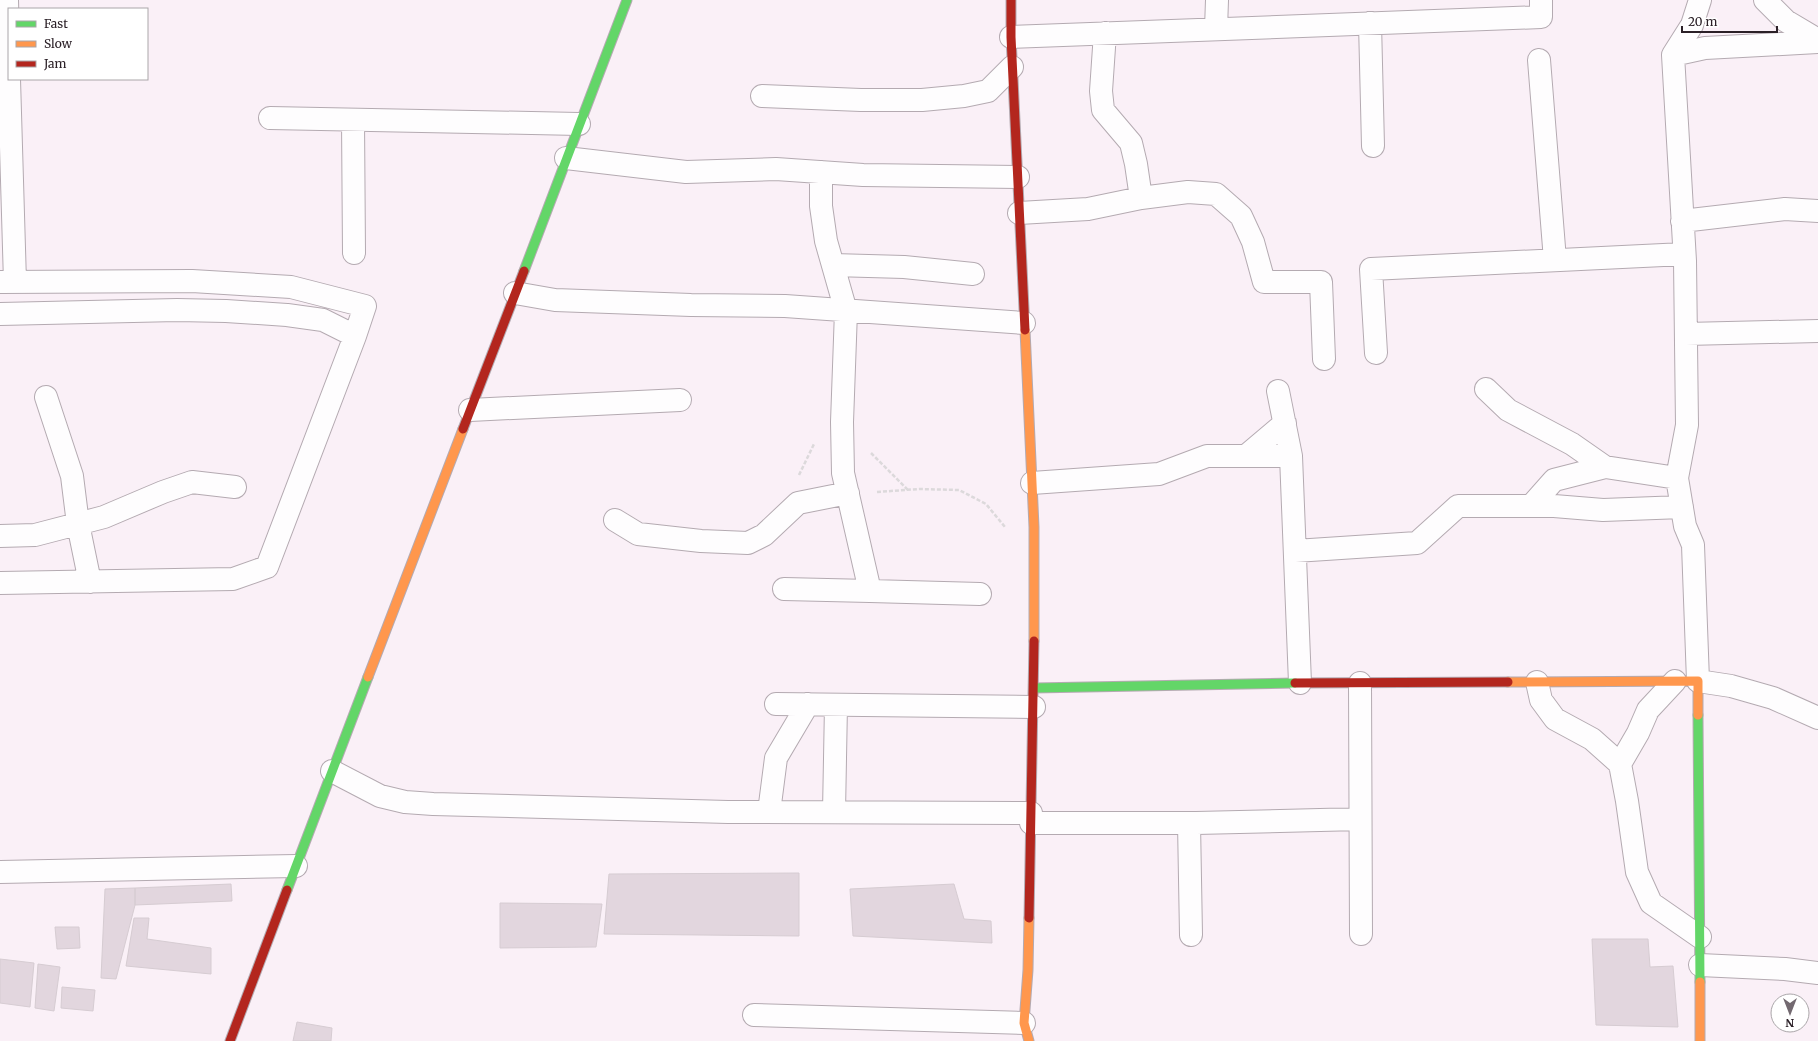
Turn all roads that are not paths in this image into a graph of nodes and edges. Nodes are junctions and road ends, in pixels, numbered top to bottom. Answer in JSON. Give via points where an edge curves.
{"nodes":[{"id":1,"x":7,"y":0,"type":"edge"},
{"id":2,"x":627,"y":0,"type":"edge"},
{"id":3,"x":1010,"y":0,"type":"edge"},
{"id":4,"x":1217,"y":0,"type":"edge"},
{"id":5,"x":1541,"y":0,"type":"edge"},
{"id":6,"x":1700,"y":0,"type":"edge"},
{"id":7,"x":1765,"y":0,"type":"edge"},
{"id":8,"x":1370,"y":23,"type":"junction"},
{"id":9,"x":1216,"y":29,"type":"junction"},
{"id":10,"x":1105,"y":33,"type":"junction"},
{"id":11,"x":1011,"y":37,"type":"junction"},
{"id":12,"x":8,"y":40,"type":"edge"},
{"id":13,"x":1818,"y":41,"type":"edge"},
{"id":14,"x":1673,"y":55,"type":"junction"},
{"id":15,"x":1539,"y":60,"type":"dead end"},
{"id":16,"x":1012,"y":66,"type":"junction"},
{"id":17,"x":9,"y":80,"type":"edge"},
{"id":18,"x":762,"y":96,"type":"dead end"},
{"id":19,"x":270,"y":118,"type":"dead end"},
{"id":20,"x":353,"y":120,"type":"junction"},
{"id":21,"x":579,"y":124,"type":"junction"},
{"id":22,"x":1373,"y":146,"type":"dead end"},
{"id":23,"x":566,"y":158,"type":"junction"},
{"id":24,"x":821,"y":172,"type":"junction"},
{"id":25,"x":1018,"y":177,"type":"junction"},
{"id":26,"x":1141,"y":198,"type":"junction"},
{"id":27,"x":1818,"y":211,"type":"edge"},
{"id":28,"x":1019,"y":213,"type":"junction"},
{"id":29,"x":1682,"y":221,"type":"junction"},
{"id":30,"x":354,"y":253,"type":"dead end"},
{"id":31,"x":1684,"y":254,"type":"junction"},
{"id":32,"x":1555,"y":260,"type":"junction"},
{"id":33,"x":833,"y":265,"type":"junction"},
{"id":34,"x":973,"y":274,"type":"dead end"},
{"id":35,"x":7,"y":282,"type":"edge"},
{"id":36,"x":515,"y":293,"type":"junction"},
{"id":37,"x":846,"y":311,"type":"junction"},
{"id":38,"x":0,"y":314,"type":"edge"},
{"id":39,"x":1024,"y":323,"type":"junction"},
{"id":40,"x":1818,"y":332,"type":"edge"},
{"id":41,"x":1686,"y":334,"type":"junction"},
{"id":42,"x":356,"y":336,"type":"junction"},
{"id":43,"x":1376,"y":353,"type":"dead end"},
{"id":44,"x":1324,"y":358,"type":"dead end"},
{"id":45,"x":1486,"y":388,"type":"dead end"},
{"id":46,"x":1278,"y":391,"type":"dead end"},
{"id":47,"x":46,"y":398,"type":"dead end"},
{"id":48,"x":680,"y":400,"type":"dead end"},
{"id":49,"x":470,"y":410,"type":"junction"},
{"id":50,"x":1285,"y":423,"type":"junction"},
{"id":51,"x":1246,"y":456,"type":"junction"},
{"id":52,"x":1291,"y":456,"type":"junction"},
{"id":53,"x":1605,"y":467,"type":"junction"},
{"id":54,"x":1677,"y":478,"type":"junction"},
{"id":55,"x":1032,"y":483,"type":"junction"},
{"id":56,"x":235,"y":487,"type":"dead end"},
{"id":57,"x":848,"y":493,"type":"junction"},
{"id":58,"x":1532,"y":506,"type":"junction"},
{"id":59,"x":1682,"y":507,"type":"junction"},
{"id":60,"x":615,"y":520,"type":"dead end"},
{"id":61,"x":78,"y":524,"type":"junction"},
{"id":62,"x":0,"y":536,"type":"edge"},
{"id":63,"x":1295,"y":551,"type":"junction"},
{"id":64,"x":90,"y":582,"type":"junction"},
{"id":65,"x":0,"y":583,"type":"edge"},
{"id":66,"x":784,"y":590,"type":"dead end"},
{"id":67,"x":870,"y":591,"type":"junction"},
{"id":68,"x":980,"y":594,"type":"dead end"},
{"id":69,"x":1675,"y":681,"type":"junction"},
{"id":70,"x":1698,"y":681,"type":"junction"},
{"id":71,"x":1537,"y":682,"type":"junction"},
{"id":72,"x":1300,"y":683,"type":"junction"},
{"id":73,"x":1360,"y":683,"type":"junction"},
{"id":74,"x":1034,"y":697,"type":"junction"},
{"id":75,"x":776,"y":704,"type":"dead end"},
{"id":76,"x":808,"y":704,"type":"junction"},
{"id":77,"x":836,"y":705,"type":"junction"},
{"id":78,"x":1818,"y":718,"type":"edge"},
{"id":79,"x":1620,"y":764,"type":"junction"},
{"id":80,"x":332,"y":771,"type":"junction"},
{"id":81,"x":769,"y":812,"type":"junction"},
{"id":82,"x":834,"y":812,"type":"junction"},
{"id":83,"x":1031,"y":818,"type":"junction"},
{"id":84,"x":1360,"y":819,"type":"junction"},
{"id":85,"x":1188,"y":823,"type":"junction"},
{"id":86,"x":296,"y":866,"type":"junction"},
{"id":87,"x":0,"y":872,"type":"edge"},
{"id":88,"x":1361,"y":934,"type":"dead end"},
{"id":89,"x":1191,"y":935,"type":"dead end"},
{"id":90,"x":1700,"y":937,"type":"junction"},
{"id":91,"x":1700,"y":965,"type":"junction"},
{"id":92,"x":1818,"y":973,"type":"edge"},
{"id":93,"x":754,"y":1015,"type":"dead end"},
{"id":94,"x":1027,"y":1032,"type":"edge"},
{"id":95,"x":230,"y":1041,"type":"edge"},
{"id":96,"x":1700,"y":1041,"type":"edge"}],
"edges":[{"from":1,"to":12,"type":"street"},
{"from":2,"to":21,"type":"street"},
{"from":3,"to":11,"type":"street"},
{"from":4,"to":9,"type":"street"},
{"from":5,"to":8,"type":"street","via":[[1541,17]]},
{"from":6,"to":14,"type":"street","via":[[1692,26]]},
{"from":7,"to":13,"type":"street","via":[[1786,21]]},
{"from":8,"to":9,"type":"street"},
{"from":8,"to":22,"type":"street"},
{"from":9,"to":10,"type":"street"},
{"from":10,"to":11,"type":"street"},
{"from":10,"to":26,"type":"street","via":[[1101,91],[1103,110],[1131,143]]},
{"from":11,"to":16,"type":"street"},
{"from":13,"to":14,"type":"street","via":[[1705,48]]},
{"from":14,"to":29,"type":"street"},
{"from":15,"to":32,"type":"street"},
{"from":16,"to":18,"type":"street","via":[[988,91],[964,96],[922,100]]},
{"from":16,"to":25,"type":"street"},
{"from":17,"to":35,"type":"street"},
{"from":19,"to":20,"type":"street"},
{"from":20,"to":21,"type":"street"},
{"from":20,"to":30,"type":"street"},
{"from":21,"to":23,"type":"street"},
{"from":23,"to":24,"type":"street","via":[[686,172],[776,169]]},
{"from":23,"to":36,"type":"street"},
{"from":24,"to":25,"type":"street"},
{"from":24,"to":33,"type":"street","via":[[821,206],[826,241]]},
{"from":25,"to":28,"type":"street"},
{"from":26,"to":28,"type":"street","via":[[1088,209]]},
{"from":26,"to":44,"type":"street","via":[[1188,192],[1216,194],[1241,216],[1253,242],[1264,282],[1321,282]]},
{"from":27,"to":29,"type":"street","via":[[1785,209]]},
{"from":28,"to":39,"type":"street"},
{"from":29,"to":31,"type":"street"},
{"from":31,"to":32,"type":"street"},
{"from":31,"to":41,"type":"street"},
{"from":32,"to":43,"type":"street","via":[[1371,269]]},
{"from":33,"to":34,"type":"street","via":[[904,267]]},
{"from":33,"to":37,"type":"street"},
{"from":35,"to":42,"type":"street","via":[[192,281],[292,288],[365,306]]},
{"from":36,"to":37,"type":"street","via":[[555,300],[785,306]]},
{"from":36,"to":49,"type":"street"},
{"from":37,"to":39,"type":"street"},
{"from":37,"to":57,"type":"street","via":[[842,422],[843,473]]},
{"from":38,"to":42,"type":"street","via":[[226,311],[323,320]]},
{"from":39,"to":55,"type":"street"},
{"from":40,"to":41,"type":"street"},
{"from":41,"to":54,"type":"street","via":[[1687,425]]},
{"from":42,"to":64,"type":"street","via":[[267,567],[233,580]]},
{"from":45,"to":53,"type":"street","via":[[1508,410],[1572,444]]},
{"from":46,"to":50,"type":"street"},
{"from":47,"to":61,"type":"street","via":[[72,476]]},
{"from":48,"to":49,"type":"street"},
{"from":49,"to":80,"type":"street"},
{"from":50,"to":51,"type":"street"},
{"from":50,"to":52,"type":"street"},
{"from":51,"to":52,"type":"street"},
{"from":51,"to":55,"type":"street","via":[[1207,456],[1159,474]]},
{"from":52,"to":63,"type":"street"},
{"from":53,"to":54,"type":"street"},
{"from":53,"to":58,"type":"street","via":[[1554,480]]},
{"from":54,"to":59,"type":"street"},
{"from":55,"to":74,"type":"street"},
{"from":56,"to":61,"type":"street","via":[[192,482],[104,517]]},
{"from":57,"to":60,"type":"street","via":[[798,503],[764,535],[748,543],[638,534]]},
{"from":57,"to":67,"type":"street"},
{"from":58,"to":59,"type":"street","via":[[1603,510]]},
{"from":58,"to":63,"type":"street","via":[[1458,506],[1417,543]]},
{"from":59,"to":70,"type":"street","via":[[1685,526],[1693,545]]},
{"from":61,"to":62,"type":"street","via":[[35,535]]},
{"from":61,"to":64,"type":"street"},
{"from":63,"to":72,"type":"street"},
{"from":64,"to":65,"type":"street"},
{"from":66,"to":67,"type":"street"},
{"from":67,"to":68,"type":"street"},
{"from":69,"to":70,"type":"street"},
{"from":69,"to":71,"type":"street"},
{"from":69,"to":79,"type":"street","via":[[1648,710]]},
{"from":70,"to":78,"type":"street","via":[[1731,686],[1773,698]]},
{"from":70,"to":90,"type":"street"},
{"from":71,"to":73,"type":"street"},
{"from":71,"to":79,"type":"street","via":[[1541,700],[1555,719],[1592,739]]},
{"from":72,"to":73,"type":"street"},
{"from":72,"to":74,"type":"street"},
{"from":73,"to":84,"type":"street"},
{"from":74,"to":77,"type":"street"},
{"from":74,"to":83,"type":"street"},
{"from":75,"to":76,"type":"street"},
{"from":76,"to":77,"type":"street"},
{"from":76,"to":81,"type":"street","via":[[776,758]]},
{"from":77,"to":82,"type":"street"},
{"from":79,"to":90,"type":"street","via":[[1637,872],[1651,903]]},
{"from":80,"to":81,"type":"street","via":[[380,796],[405,802]]},
{"from":80,"to":86,"type":"street"},
{"from":81,"to":82,"type":"street"},
{"from":82,"to":83,"type":"street"},
{"from":83,"to":85,"type":"street"},
{"from":83,"to":94,"type":"street"},
{"from":84,"to":85,"type":"street"},
{"from":84,"to":88,"type":"street"},
{"from":85,"to":89,"type":"street"},
{"from":86,"to":87,"type":"street"},
{"from":86,"to":95,"type":"street"},
{"from":90,"to":91,"type":"street"},
{"from":91,"to":92,"type":"street"},
{"from":91,"to":96,"type":"street"},
{"from":93,"to":94,"type":"street"}]}
